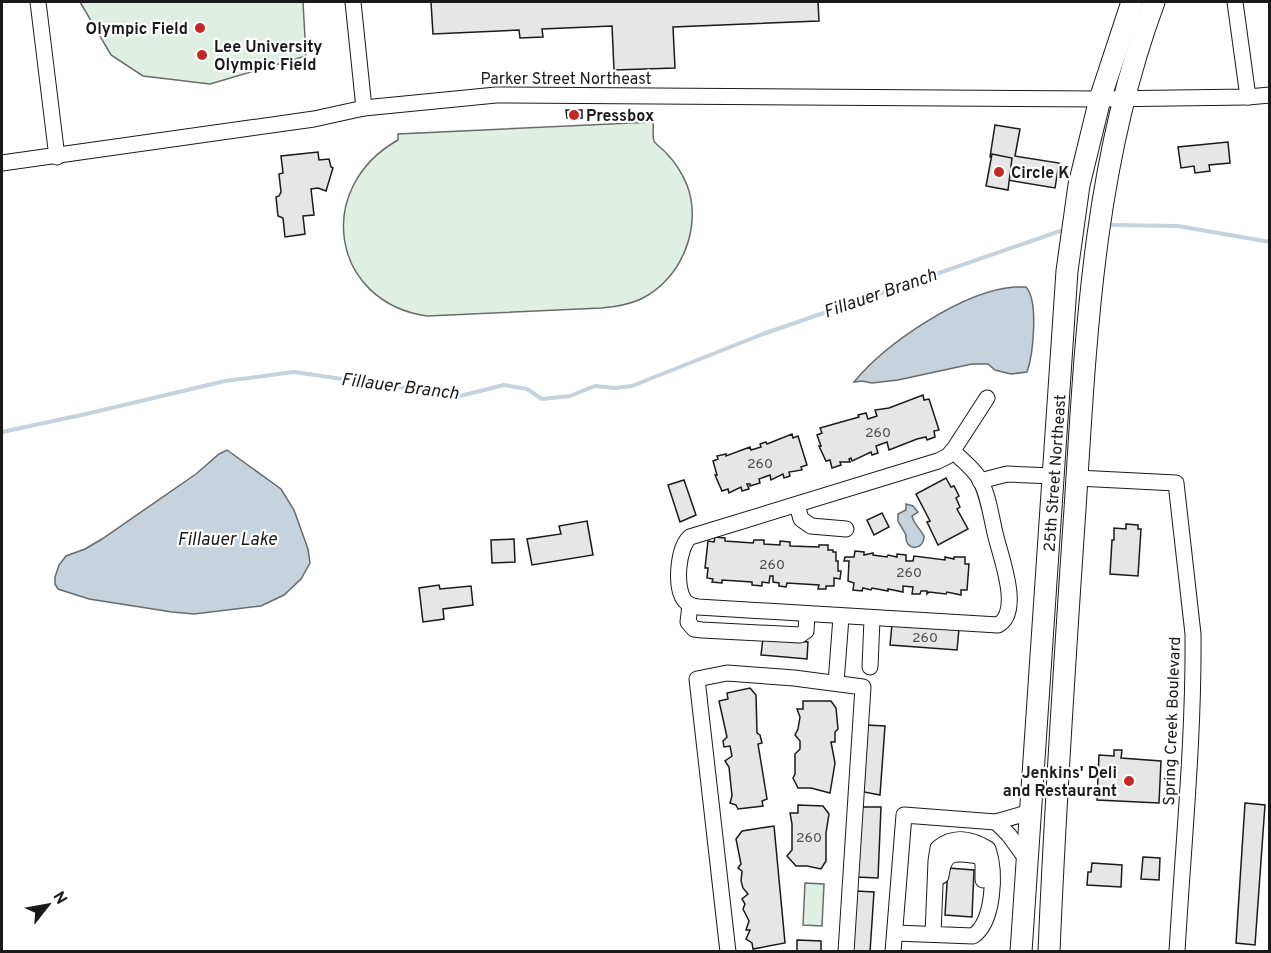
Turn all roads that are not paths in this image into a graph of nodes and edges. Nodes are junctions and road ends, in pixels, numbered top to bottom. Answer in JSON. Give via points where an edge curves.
{"nodes":[{"id":1,"x":38,"y":2,"type":"edge"},
{"id":2,"x":353,"y":2,"type":"edge"},
{"id":3,"x":1131,"y":2,"type":"edge"},
{"id":4,"x":1155,"y":2,"type":"edge"},
{"id":5,"x":1235,"y":2,"type":"edge"},
{"id":6,"x":1269,"y":95,"type":"edge"},
{"id":7,"x":1248,"y":97,"type":"junction"},
{"id":8,"x":1100,"y":99,"type":"junction"},
{"id":9,"x":1124,"y":99,"type":"junction"},
{"id":10,"x":364,"y":108,"type":"junction"},
{"id":11,"x":57,"y":157,"type":"junction"},
{"id":12,"x":2,"y":163,"type":"edge"},
{"id":13,"x":987,"y":398,"type":"dead end"},
{"id":14,"x":953,"y":451,"type":"junction"},
{"id":15,"x":1054,"y":476,"type":"junction"},
{"id":16,"x":1077,"y":478,"type":"junction"},
{"id":17,"x":980,"y":482,"type":"junction"},
{"id":18,"x":797,"y":505,"type":"junction"},
{"id":19,"x":846,"y":530,"type":"dead end"},
{"id":20,"x":690,"y":605,"type":"junction"},
{"id":21,"x":807,"y":615,"type":"junction"},
{"id":22,"x":841,"y":617,"type":"junction"},
{"id":23,"x":872,"y":619,"type":"junction"},
{"id":24,"x":870,"y":667,"type":"dead end"},
{"id":25,"x":836,"y":683,"type":"junction"},
{"id":26,"x":1030,"y":812,"type":"junction"},
{"id":27,"x":996,"y":822,"type":"junction"},
{"id":28,"x":1027,"y":860,"type":"junction"},
{"id":29,"x":895,"y":933,"type":"junction"},
{"id":30,"x":933,"y":934,"type":"junction"},
{"id":31,"x":728,"y":951,"type":"edge"},
{"id":32,"x":846,"y":951,"type":"edge"},
{"id":33,"x":893,"y":951,"type":"edge"},
{"id":34,"x":1021,"y":951,"type":"edge"},
{"id":35,"x":1049,"y":951,"type":"edge"},
{"id":36,"x":1177,"y":951,"type":"edge"}],
"edges":[{"from":1,"to":11,"type":"street"},
{"from":2,"to":10,"type":"street"},
{"from":3,"to":8,"type":"highway","name":"25th Street Northeast"},
{"from":4,"to":9,"type":"highway","name":"25th Street Northeast"},
{"from":5,"to":7,"type":"street"},
{"from":6,"to":7,"type":"street","name":"Parker Street Northeast"},
{"from":7,"to":9,"type":"street","name":"Parker Street Northeast"},
{"from":8,"to":9,"type":"street","name":"Parker Street Northeast"},
{"from":8,"to":10,"type":"street","name":"Parker Street Northeast","via":[[496,95]]},
{"from":8,"to":15,"type":"highway","name":"25th Street Northeast","via":[[1079,185],[1067,271]]},
{"from":9,"to":16,"type":"highway","name":"25th Street Northeast","via":[[1101,204],[1087,314]]},
{"from":10,"to":11,"type":"street","name":"Parker Street Northeast"},
{"from":11,"to":12,"type":"street","name":"Parker Street Northeast"},
{"from":13,"to":14,"type":"street"},
{"from":14,"to":17,"type":"street"},
{"from":14,"to":18,"type":"street","via":[[919,468]]},
{"from":15,"to":17,"type":"street","via":[[1007,474]]},
{"from":15,"to":26,"type":"highway","name":"25th Street Northeast"},
{"from":16,"to":35,"type":"highway","name":"25th Street Northeast"},
{"from":16,"to":36,"type":"street","name":"Spring Creek Boulevard","via":[[1176,483],[1193,634],[1193,698]]},
{"from":17,"to":23,"type":"street","via":[[1007,580],[1005,619],[998,625]]},
{"from":18,"to":19,"type":"street","via":[[801,519],[811,526]]},
{"from":18,"to":20,"type":"street","via":[[698,533],[685,541],[680,554],[680,588]]},
{"from":20,"to":21,"type":"street"},
{"from":20,"to":21,"type":"street","via":[[688,622],[694,629],[702,630],[800,635],[806,631]]},
{"from":21,"to":22,"type":"street"},
{"from":22,"to":23,"type":"street"},
{"from":22,"to":25,"type":"street"},
{"from":23,"to":24,"type":"street"},
{"from":25,"to":31,"type":"street","via":[[727,673],[697,679]]},
{"from":25,"to":32,"type":"street","via":[[863,687]]},
{"from":26,"to":27,"type":"street"},
{"from":26,"to":28,"type":"highway","name":"25th Street Northeast"},
{"from":27,"to":28,"type":"street"},
{"from":27,"to":29,"type":"street","via":[[904,815]]},
{"from":28,"to":34,"type":"highway","name":"25th Street Northeast"},
{"from":29,"to":30,"type":"street"},
{"from":29,"to":33,"type":"street"},
{"from":30,"to":30,"type":"street","via":[[973,936],[980,932],[990,911],[992,861],[988,849],[975,841],[947,841],[938,848]]}]}
